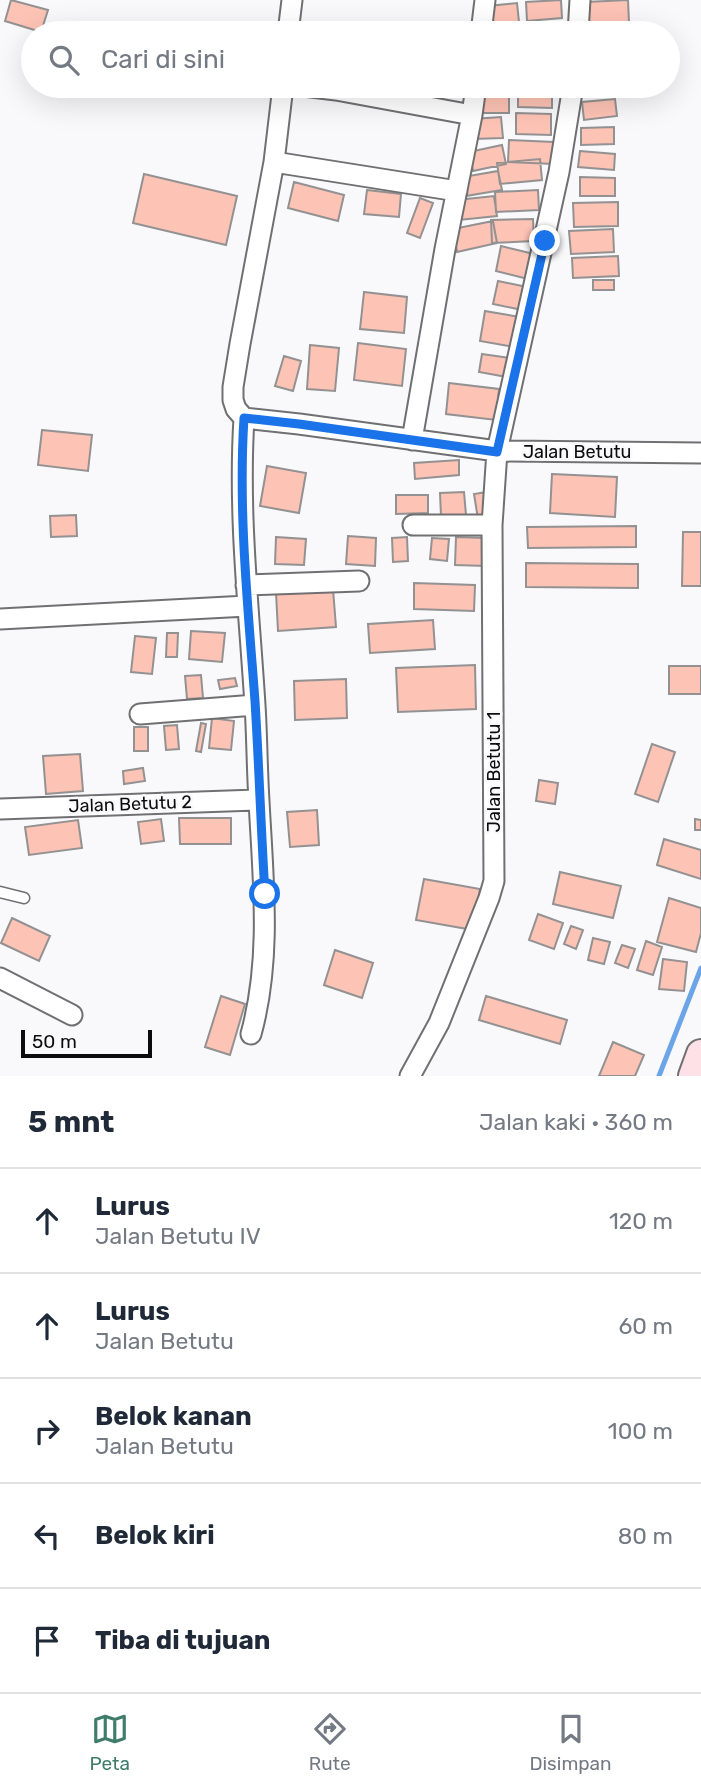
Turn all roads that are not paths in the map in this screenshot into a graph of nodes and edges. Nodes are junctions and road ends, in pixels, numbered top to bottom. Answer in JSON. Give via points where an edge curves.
{"nodes":[{"id":1,"x":292,"y":0,"type":"edge"},
{"id":2,"x":485,"y":0,"type":"edge"},
{"id":3,"x":580,"y":0,"type":"edge"},
{"id":4,"x":289,"y":21,"type":"edge"},
{"id":5,"x":482,"y":21,"type":"edge"},
{"id":6,"x":579,"y":21,"type":"edge"},
{"id":7,"x":282,"y":98,"type":"edge"},
{"id":8,"x":380,"y":98,"type":"edge"},
{"id":9,"x":474,"y":98,"type":"edge"},
{"id":10,"x":571,"y":98,"type":"edge"},
{"id":11,"x":472,"y":115,"type":"junction"},
{"id":12,"x":274,"y":162,"type":"junction"},
{"id":13,"x":457,"y":191,"type":"junction"},
{"id":14,"x":244,"y":418,"type":"junction"},
{"id":15,"x":412,"y":440,"type":"junction"},
{"id":16,"x":497,"y":452,"type":"junction"},
{"id":17,"x":701,"y":453,"type":"edge"},
{"id":18,"x":413,"y":525,"type":"dead end"},
{"id":19,"x":492,"y":525,"type":"junction"},
{"id":20,"x":359,"y":581,"type":"dead end"},
{"id":21,"x":246,"y":585,"type":"junction"},
{"id":22,"x":247,"y":606,"type":"junction"},
{"id":23,"x":0,"y":619,"type":"edge"},
{"id":24,"x":255,"y":705,"type":"junction"},
{"id":25,"x":140,"y":713,"type":"dead end"},
{"id":26,"x":259,"y":800,"type":"junction"},
{"id":27,"x":0,"y":809,"type":"edge"},
{"id":28,"x":0,"y":892,"type":"edge"},
{"id":29,"x":24,"y":898,"type":"dead end"},
{"id":30,"x":0,"y":978,"type":"edge"},
{"id":31,"x":72,"y":1015,"type":"dead end"},
{"id":32,"x":251,"y":1034,"type":"dead end"},
{"id":33,"x":701,"y":1054,"type":"edge"},
{"id":34,"x":410,"y":1076,"type":"edge"},
{"id":35,"x":693,"y":1076,"type":"edge"}],
"edges":[{"from":1,"to":4,"type":"street"},
{"from":2,"to":5,"type":"street"},
{"from":3,"to":6,"type":"street"},
{"from":7,"to":12,"type":"street"},
{"from":8,"to":11,"type":"street"},
{"from":9,"to":11,"type":"street"},
{"from":10,"to":16,"type":"street","name":"Jalan Betutu 1","via":[[559,173]]},
{"from":11,"to":13,"type":"street"},
{"from":12,"to":13,"type":"street"},
{"from":12,"to":14,"type":"street","via":[[233,387],[236,409]]},
{"from":13,"to":15,"type":"street"},
{"from":14,"to":15,"type":"street","name":"Jalan Betutu"},
{"from":14,"to":21,"type":"street"},
{"from":15,"to":16,"type":"street","name":"Jalan Betutu"},
{"from":16,"to":17,"type":"street","name":"Jalan Betutu"},
{"from":16,"to":19,"type":"street","name":"Jalan Betutu 1"},
{"from":18,"to":19,"type":"street"},
{"from":19,"to":34,"type":"street","name":"Jalan Betutu 1","via":[[494,881],[439,1023]]},
{"from":20,"to":21,"type":"street"},
{"from":21,"to":22,"type":"street"},
{"from":22,"to":23,"type":"street"},
{"from":22,"to":24,"type":"street"},
{"from":24,"to":25,"type":"street"},
{"from":24,"to":26,"type":"street"},
{"from":26,"to":27,"type":"street","name":"Jalan Betutu 2"},
{"from":26,"to":32,"type":"street","via":[[264,963]]},
{"from":28,"to":29,"type":"lane"},
{"from":30,"to":31,"type":"street"},
{"from":33,"to":35,"type":"main road"}]}
